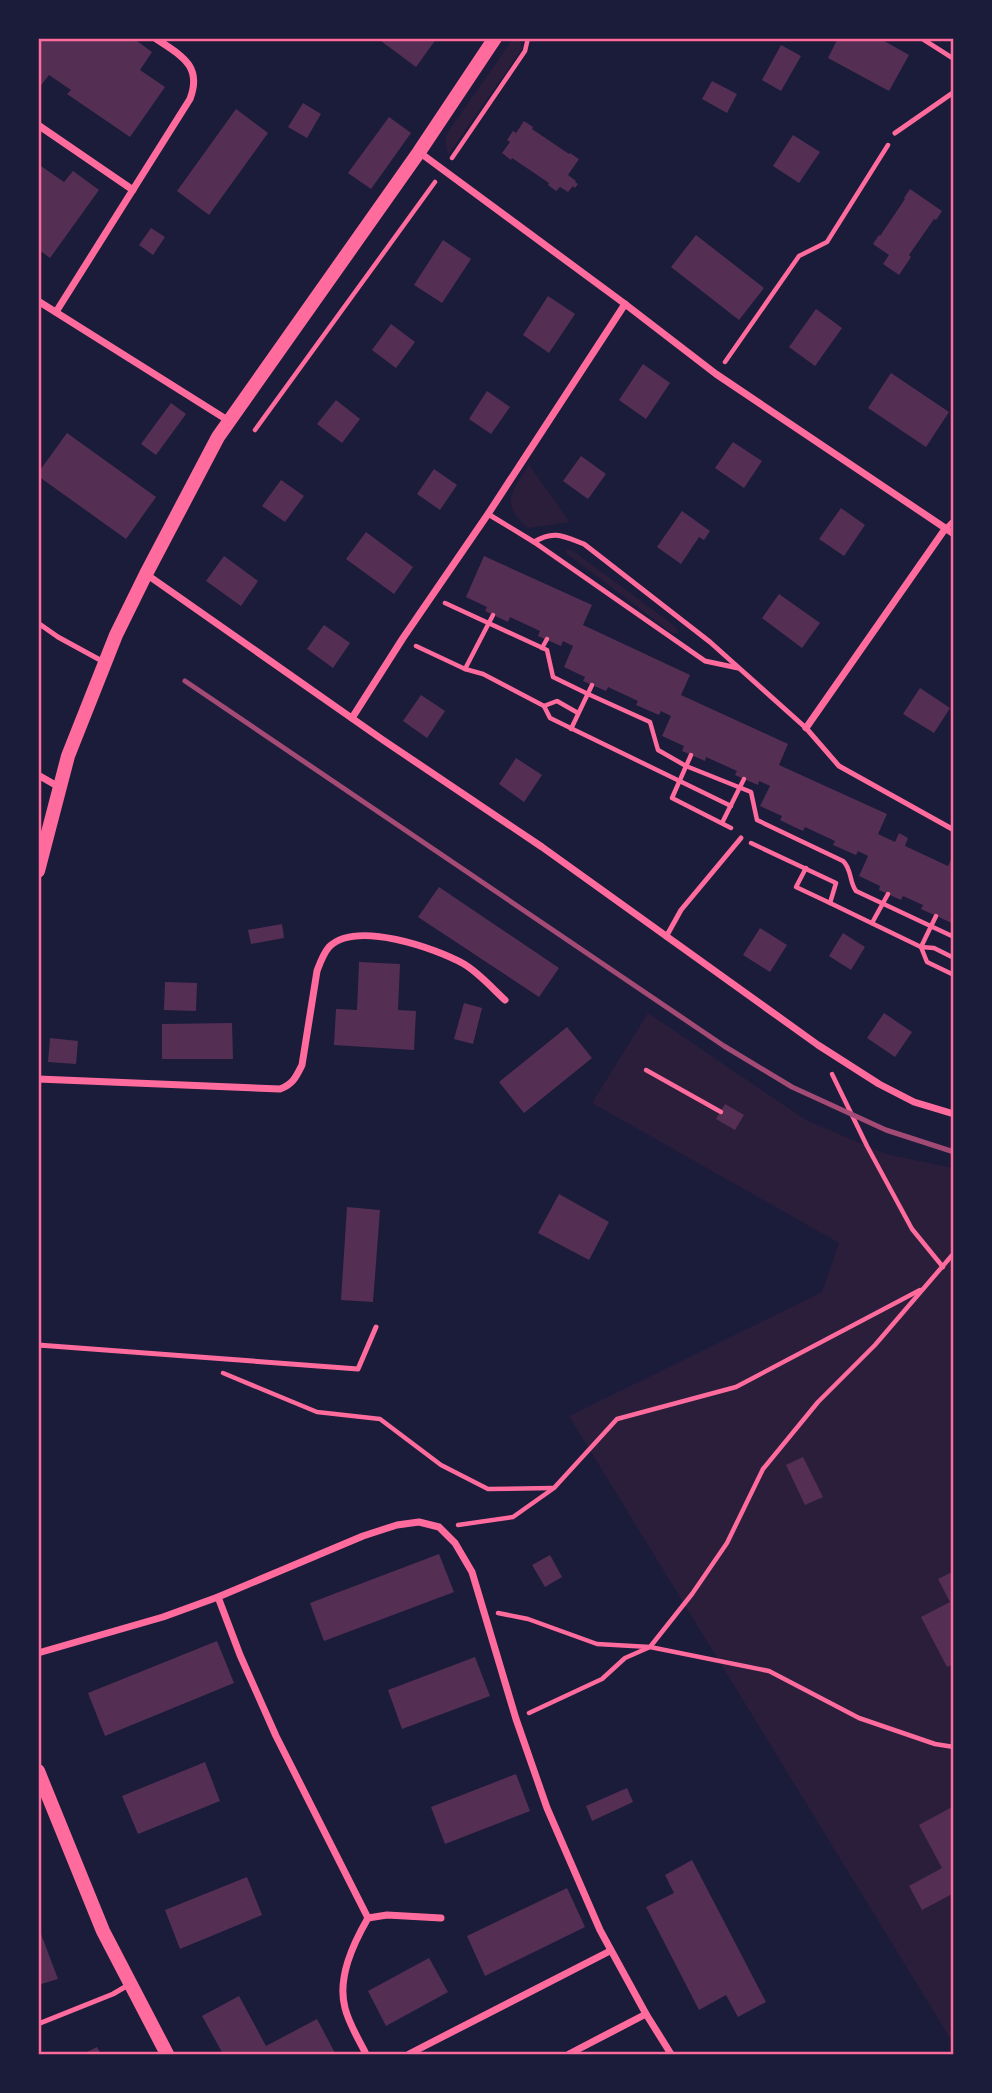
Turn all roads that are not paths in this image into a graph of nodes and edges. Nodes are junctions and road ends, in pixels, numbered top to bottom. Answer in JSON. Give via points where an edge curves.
{"nodes":[{"id":1,"x":155,"y":38,"type":"edge"},
{"id":2,"x":495,"y":38,"type":"edge"},
{"id":3,"x":954,"y":92,"type":"edge"},
{"id":4,"x":38,"y":125,"type":"edge"},
{"id":5,"x":895,"y":133,"type":"road end"},
{"id":6,"x":419,"y":152,"type":"junction"},
{"id":7,"x":133,"y":190,"type":"junction"},
{"id":8,"x":38,"y":301,"type":"edge"},
{"id":9,"x":625,"y":303,"type":"junction"},
{"id":10,"x":56,"y":312,"type":"junction"},
{"id":11,"x":229,"y":421,"type":"junction"},
{"id":12,"x":488,"y":514,"type":"junction"},
{"id":13,"x":954,"y":520,"type":"edge"},
{"id":14,"x":944,"y":529,"type":"junction"},
{"id":15,"x":954,"y":534,"type":"edge"},
{"id":16,"x":534,"y":542,"type":"junction"},
{"id":17,"x":146,"y":574,"type":"junction"},
{"id":18,"x":38,"y":623,"type":"edge"},
{"id":19,"x":105,"y":663,"type":"junction"},
{"id":20,"x":739,"y":668,"type":"junction"},
{"id":21,"x":352,"y":718,"type":"junction"},
{"id":22,"x":806,"y":728,"type":"junction"},
{"id":23,"x":38,"y":775,"type":"edge"},
{"id":24,"x":59,"y":787,"type":"junction"},
{"id":25,"x":954,"y":830,"type":"edge"},
{"id":26,"x":741,"y":838,"type":"road end"},
{"id":27,"x":38,"y":871,"type":"edge"},
{"id":28,"x":666,"y":937,"type":"junction"},
{"id":29,"x":505,"y":1000,"type":"dead end"},
{"id":30,"x":38,"y":1079,"type":"edge"},
{"id":31,"x":954,"y":1114,"type":"edge"},
{"id":32,"x":376,"y":1327,"type":"dead end"},
{"id":33,"x":38,"y":1345,"type":"edge"},
{"id":34,"x":218,"y":1597,"type":"junction"},
{"id":35,"x":38,"y":1653,"type":"edge"},
{"id":36,"x":38,"y":1771,"type":"edge"},
{"id":37,"x":368,"y":1918,"type":"junction"},
{"id":38,"x":441,"y":1918,"type":"dead end"},
{"id":39,"x":610,"y":1951,"type":"junction"},
{"id":40,"x":130,"y":1984,"type":"junction"},
{"id":41,"x":646,"y":2014,"type":"junction"},
{"id":42,"x":38,"y":2024,"type":"edge"},
{"id":43,"x":167,"y":2054,"type":"edge"},
{"id":44,"x":366,"y":2054,"type":"edge"},
{"id":45,"x":409,"y":2054,"type":"edge"},
{"id":46,"x":569,"y":2054,"type":"edge"},
{"id":47,"x":671,"y":2054,"type":"edge"}],
"edges":[{"from":1,"to":7,"type":"street","via":[[185,59],[195,75],[195,87]]},
{"from":2,"to":6,"type":"main road"},
{"from":3,"to":5,"type":"lane"},
{"from":4,"to":7,"type":"street"},
{"from":6,"to":9,"type":"street"},
{"from":6,"to":11,"type":"main road"},
{"from":7,"to":10,"type":"street"},
{"from":8,"to":10,"type":"street"},
{"from":9,"to":12,"type":"street"},
{"from":9,"to":14,"type":"street","via":[[716,374]]},
{"from":10,"to":11,"type":"street"},
{"from":11,"to":17,"type":"main road"},
{"from":12,"to":16,"type":"lane"},
{"from":12,"to":21,"type":"street"},
{"from":13,"to":14,"type":"lane"},
{"from":14,"to":15,"type":"street"},
{"from":14,"to":22,"type":"street"},
{"from":16,"to":20,"type":"lane","via":[[705,662]]},
{"from":16,"to":20,"type":"lane","via":[[547,534],[584,544]]},
{"from":17,"to":19,"type":"main road"},
{"from":17,"to":21,"type":"street"},
{"from":18,"to":19,"type":"lane"},
{"from":19,"to":24,"type":"main road"},
{"from":20,"to":22,"type":"lane"},
{"from":21,"to":28,"type":"street"},
{"from":22,"to":25,"type":"lane","via":[[839,766]]},
{"from":23,"to":24,"type":"street"},
{"from":24,"to":27,"type":"main road"},
{"from":26,"to":28,"type":"lane","via":[[681,911]]},
{"from":28,"to":31,"type":"street","via":[[879,1084],[914,1102]]},
{"from":29,"to":30,"type":"street","via":[[466,965],[438,952],[382,936],[350,937],[322,957],[302,1065],[288,1086]]},
{"from":32,"to":33,"type":"lane","via":[[358,1369]]},
{"from":34,"to":35,"type":"street"},
{"from":34,"to":37,"type":"street","via":[[276,1736]]},
{"from":34,"to":39,"type":"street","via":[[397,1525],[419,1522],[439,1528],[472,1572],[547,1808]]},
{"from":36,"to":40,"type":"main road","via":[[103,1931]]},
{"from":37,"to":38,"type":"street"},
{"from":37,"to":44,"type":"street","via":[[341,1988],[345,2011]]},
{"from":39,"to":41,"type":"street"},
{"from":39,"to":45,"type":"street"},
{"from":40,"to":42,"type":"lane"},
{"from":40,"to":43,"type":"main road"},
{"from":41,"to":46,"type":"street"},
{"from":41,"to":47,"type":"street"}]}
